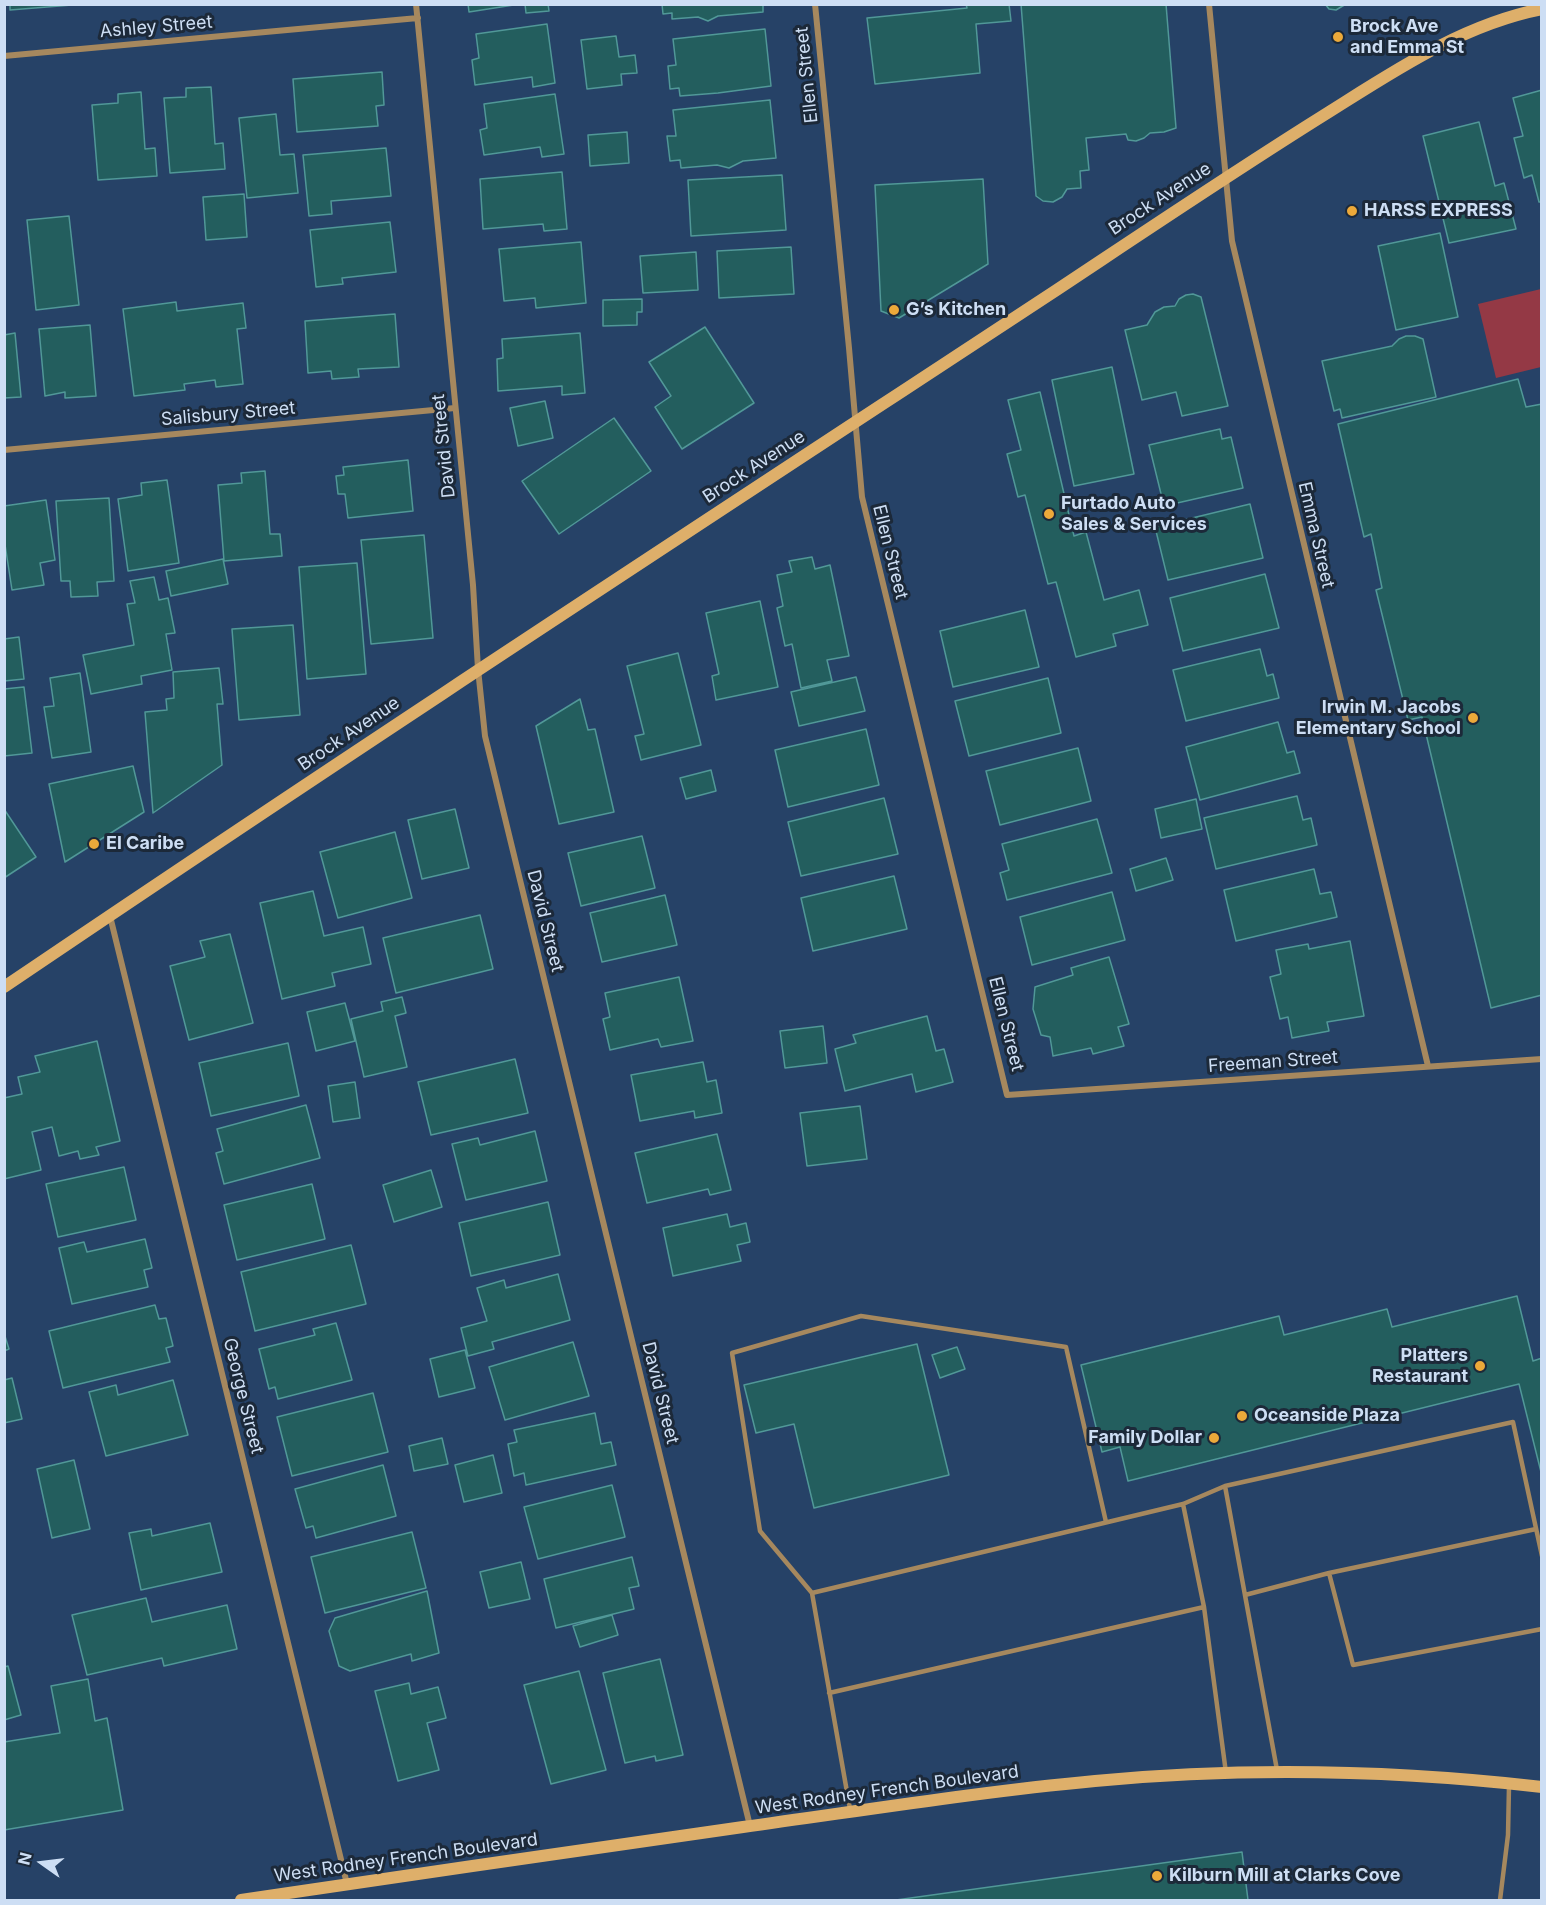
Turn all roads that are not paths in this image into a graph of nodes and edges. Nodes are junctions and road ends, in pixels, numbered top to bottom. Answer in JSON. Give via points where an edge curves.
{"nodes":[{"id":1,"x":416,"y":4,"type":"edge"},
{"id":2,"x":815,"y":4,"type":"edge"},
{"id":3,"x":1209,"y":4,"type":"edge"},
{"id":4,"x":1542,"y":9,"type":"edge"},
{"id":5,"x":417,"y":18,"type":"junction"},
{"id":6,"x":4,"y":56,"type":"edge"},
{"id":7,"x":1226,"y":178,"type":"junction"},
{"id":8,"x":455,"y":408,"type":"junction"},
{"id":9,"x":855,"y":422,"type":"junction"},
{"id":10,"x":4,"y":450,"type":"edge"},
{"id":11,"x":478,"y":669,"type":"junction"},
{"id":12,"x":110,"y":916,"type":"junction"},
{"id":13,"x":4,"y":987,"type":"edge"},
{"id":14,"x":1542,"y":1059,"type":"edge"},
{"id":15,"x":1428,"y":1066,"type":"junction"},
{"id":16,"x":1007,"y":1095,"type":"joint"},
{"id":17,"x":1225,"y":1486,"type":"junction"},
{"id":18,"x":1183,"y":1504,"type":"junction"},
{"id":19,"x":1106,"y":1522,"type":"junction"},
{"id":20,"x":1536,"y":1529,"type":"junction"},
{"id":21,"x":1542,"y":1556,"type":"edge"},
{"id":22,"x":1329,"y":1573,"type":"junction"},
{"id":23,"x":812,"y":1593,"type":"junction"},
{"id":24,"x":1245,"y":1595,"type":"junction"},
{"id":25,"x":1204,"y":1607,"type":"junction"},
{"id":26,"x":1542,"y":1629,"type":"edge"},
{"id":27,"x":829,"y":1693,"type":"junction"},
{"id":28,"x":1226,"y":1773,"type":"junction"},
{"id":29,"x":1277,"y":1773,"type":"junction"},
{"id":30,"x":1509,"y":1783,"type":"junction"},
{"id":31,"x":1542,"y":1787,"type":"edge"},
{"id":32,"x":850,"y":1812,"type":"junction"},
{"id":33,"x":750,"y":1826,"type":"junction"},
{"id":34,"x":348,"y":1884,"type":"junction"},
{"id":35,"x":241,"y":1900,"type":"edge"},
{"id":36,"x":1500,"y":1900,"type":"edge"}],
"edges":[{"from":1,"to":5,"type":"street","name":"David Street"},
{"from":2,"to":9,"type":"street","name":"Ellen Street"},
{"from":3,"to":7,"type":"street","name":"Emma Street"},
{"from":4,"to":7,"type":"main road","name":"Brock Avenue","via":[[1476,28],[1440,46]]},
{"from":5,"to":6,"type":"street","name":"Ashley Street"},
{"from":5,"to":8,"type":"street","name":"David Street"},
{"from":7,"to":9,"type":"main road","name":"Brock Avenue"},
{"from":7,"to":15,"type":"street","name":"Emma Street","via":[[1239,274]]},
{"from":8,"to":10,"type":"street","name":"Salisbury Street"},
{"from":8,"to":11,"type":"street","name":"David Street"},
{"from":9,"to":11,"type":"main road","name":"Brock Avenue"},
{"from":9,"to":16,"type":"street","name":"Ellen Street","via":[[862,498]]},
{"from":11,"to":12,"type":"main road","name":"Brock Avenue"},
{"from":11,"to":33,"type":"street","name":"David Street","via":[[488,748]]},
{"from":12,"to":13,"type":"main road","name":"Brock Avenue"},
{"from":12,"to":34,"type":"street","name":"George Street"},
{"from":14,"to":15,"type":"street","name":"Freeman Street"},
{"from":15,"to":16,"type":"street","name":"Freeman Street"},
{"from":17,"to":18,"type":"lane"},
{"from":17,"to":20,"type":"lane","via":[[1513,1422]]},
{"from":17,"to":24,"type":"lane"},
{"from":18,"to":19,"type":"lane"},
{"from":18,"to":25,"type":"lane"},
{"from":19,"to":23,"type":"lane"},
{"from":19,"to":23,"type":"lane","via":[[1066,1347],[861,1316],[732,1353],[760,1531]]},
{"from":20,"to":21,"type":"lane"},
{"from":20,"to":22,"type":"lane"},
{"from":22,"to":24,"type":"lane"},
{"from":22,"to":26,"type":"lane","via":[[1353,1665]]},
{"from":23,"to":27,"type":"lane"},
{"from":24,"to":29,"type":"lane"},
{"from":25,"to":27,"type":"lane"},
{"from":25,"to":28,"type":"lane"},
{"from":27,"to":32,"type":"lane"},
{"from":28,"to":29,"type":"main road","name":"West Rodney French Boulevard"},
{"from":28,"to":32,"type":"main road","name":"West Rodney French Boulevard","via":[[1095,1781]]},
{"from":29,"to":30,"type":"main road","name":"West Rodney French Boulevard","via":[[1425,1776]]},
{"from":30,"to":31,"type":"main road","name":"West Rodney French Boulevard"},
{"from":30,"to":36,"type":"lane"},
{"from":32,"to":33,"type":"main road","name":"West Rodney French Boulevard"},
{"from":33,"to":34,"type":"main road","name":"West Rodney French Boulevard"},
{"from":34,"to":35,"type":"main road","name":"West Rodney French Boulevard"}]}
